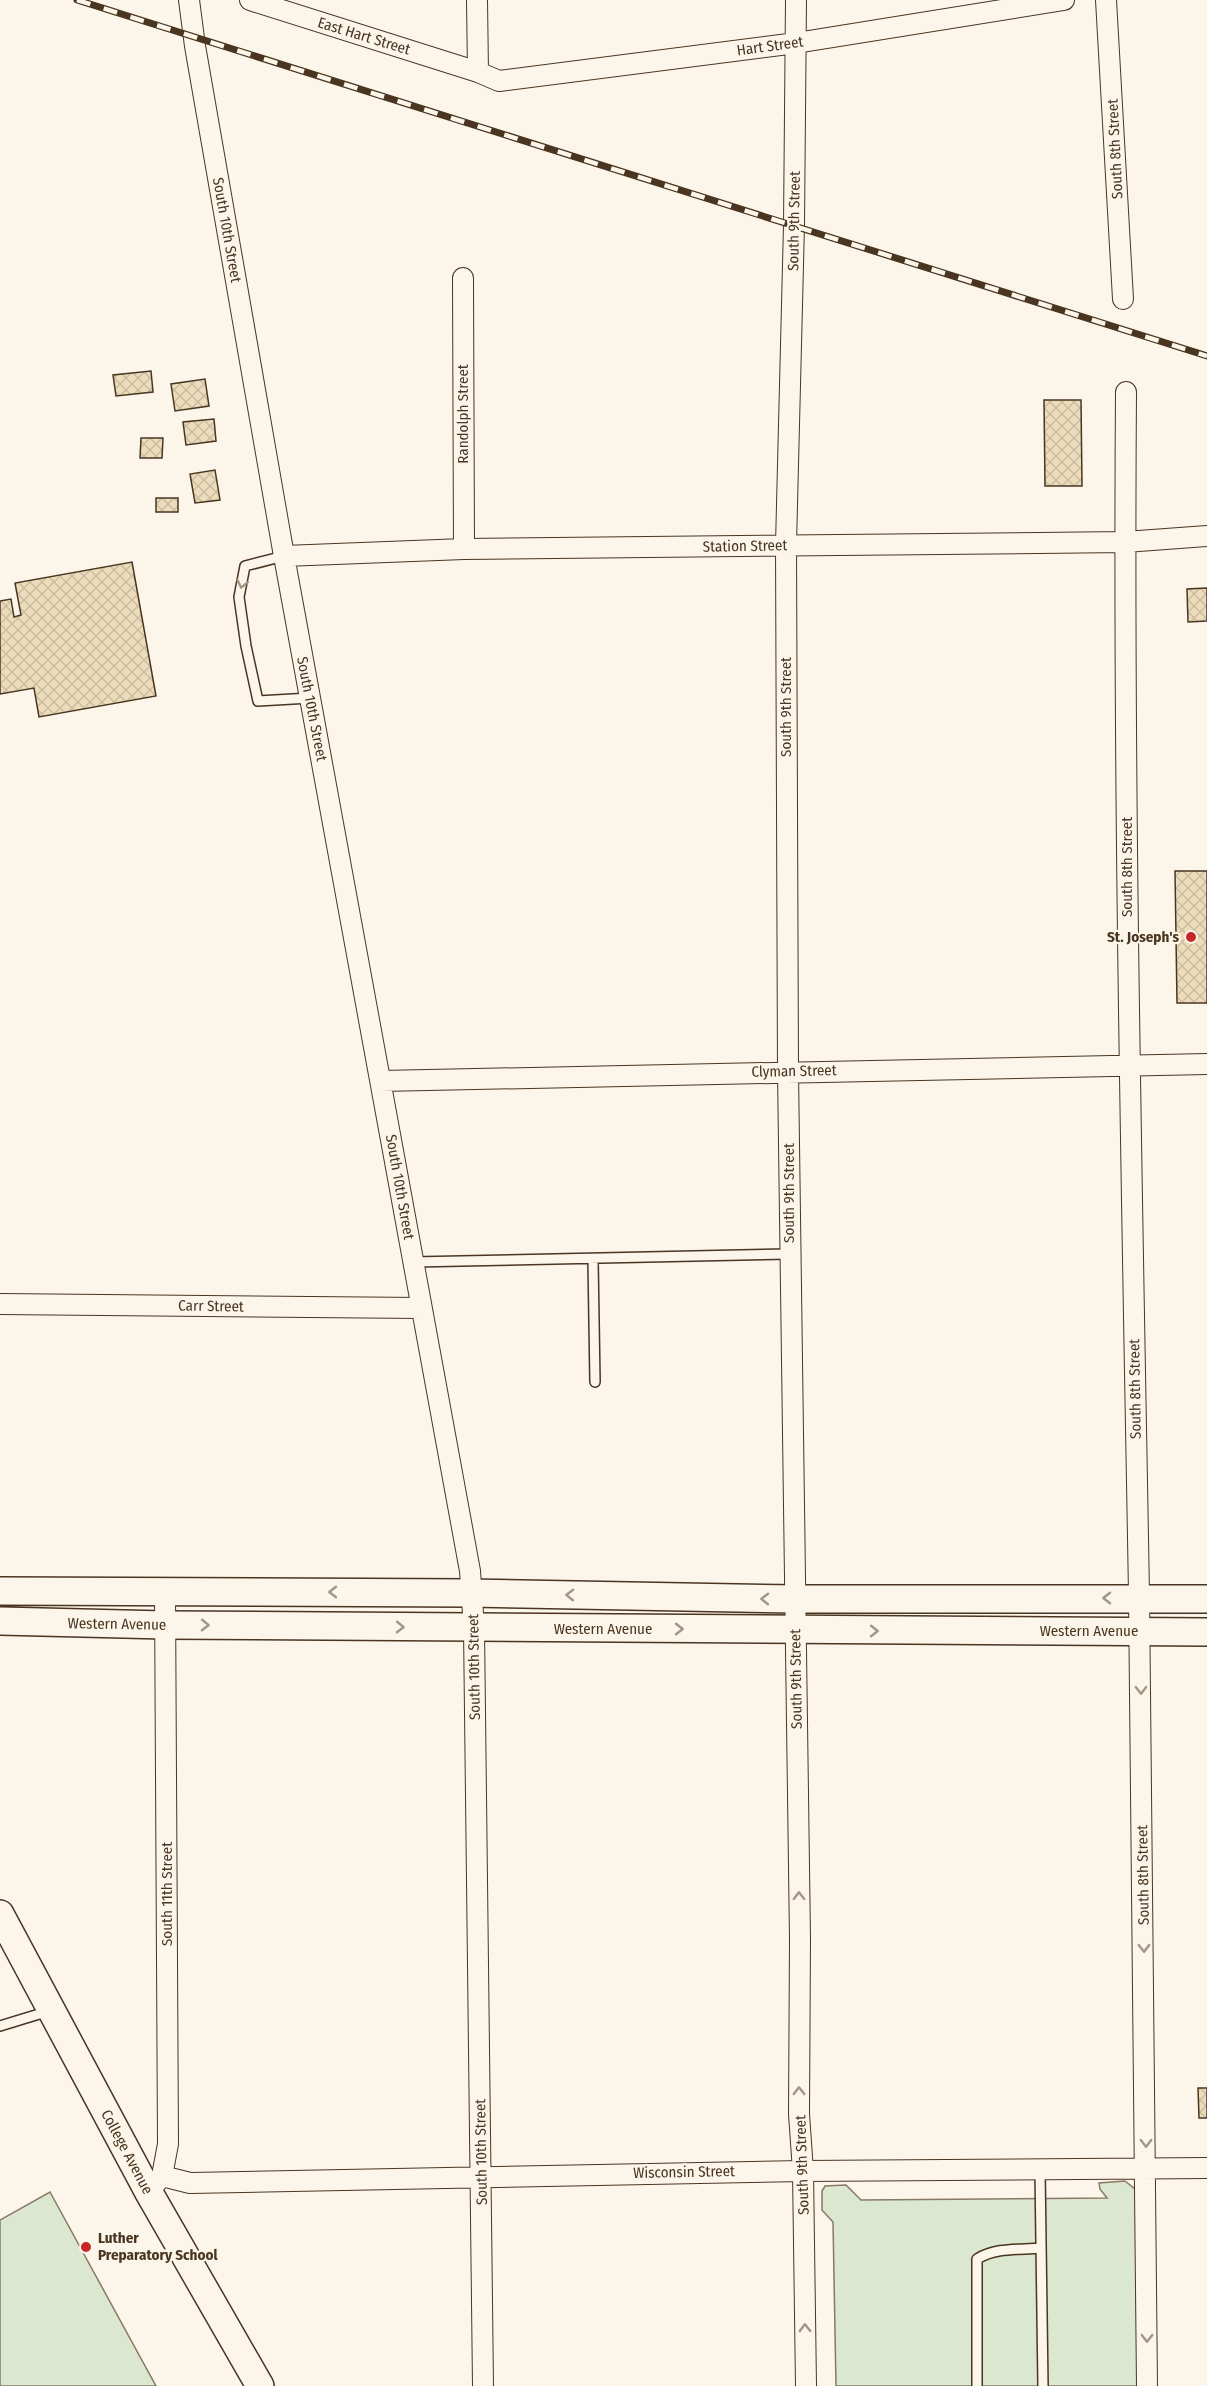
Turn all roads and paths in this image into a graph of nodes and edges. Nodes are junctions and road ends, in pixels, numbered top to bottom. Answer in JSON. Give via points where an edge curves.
{"nodes":[{"id":1,"x":189,"y":0,"type":"edge"},
{"id":2,"x":250,"y":0,"type":"edge"},
{"id":3,"x":477,"y":0,"type":"edge"},
{"id":4,"x":796,"y":0,"type":"edge"},
{"id":5,"x":1064,"y":0,"type":"edge"},
{"id":6,"x":1106,"y":0,"type":"edge"},
{"id":7,"x":796,"y":43,"type":"junction"},
{"id":8,"x":478,"y":72,"type":"junction"},
{"id":9,"x":463,"y":278,"type":"dead end"},
{"id":10,"x":1123,"y":299,"type":"dead end"},
{"id":11,"x":1126,"y":392,"type":"dead end"},
{"id":12,"x":1207,"y":536,"type":"edge"},
{"id":13,"x":1125,"y":542,"type":"junction"},
{"id":14,"x":786,"y":545,"type":"junction"},
{"id":15,"x":464,"y":549,"type":"junction"},
{"id":16,"x":284,"y":556,"type":"junction"},
{"id":17,"x":310,"y":698,"type":"junction"},
{"id":18,"x":1207,"y":1064,"type":"edge"},
{"id":19,"x":1129,"y":1065,"type":"junction"},
{"id":20,"x":788,"y":1071,"type":"junction"},
{"id":21,"x":381,"y":1081,"type":"junction"},
{"id":22,"x":789,"y":1254,"type":"junction"},
{"id":23,"x":593,"y":1260,"type":"junction"},
{"id":24,"x":413,"y":1263,"type":"junction"},
{"id":25,"x":0,"y":1305,"type":"edge"},
{"id":26,"x":421,"y":1308,"type":"junction"},
{"id":27,"x":595,"y":1382,"type":"dead end"},
{"id":28,"x":0,"y":1591,"type":"edge"},
{"id":29,"x":165,"y":1591,"type":"junction"},
{"id":30,"x":471,"y":1593,"type":"junction"},
{"id":31,"x":1139,"y":1598,"type":"junction"},
{"id":32,"x":795,"y":1599,"type":"junction"},
{"id":33,"x":1207,"y":1599,"type":"edge"},
{"id":34,"x":0,"y":1621,"type":"edge"},
{"id":35,"x":165,"y":1625,"type":"junction"},
{"id":36,"x":474,"y":1628,"type":"junction"},
{"id":37,"x":795,"y":1630,"type":"junction"},
{"id":38,"x":1140,"y":1631,"type":"junction"},
{"id":39,"x":1207,"y":1632,"type":"edge"},
{"id":40,"x":0,"y":1914,"type":"edge"},
{"id":41,"x":52,"y":2011,"type":"junction"},
{"id":42,"x":0,"y":2026,"type":"edge"},
{"id":43,"x":1207,"y":2168,"type":"edge"},
{"id":44,"x":1147,"y":2169,"type":"junction"},
{"id":45,"x":1040,"y":2170,"type":"junction"},
{"id":46,"x":803,"y":2171,"type":"junction"},
{"id":47,"x":481,"y":2175,"type":"junction"},
{"id":48,"x":155,"y":2183,"type":"junction"},
{"id":49,"x":1041,"y":2248,"type":"junction"},
{"id":50,"x":260,"y":2386,"type":"edge"},
{"id":51,"x":483,"y":2386,"type":"edge"},
{"id":52,"x":806,"y":2386,"type":"edge"},
{"id":53,"x":976,"y":2386,"type":"edge"},
{"id":54,"x":1043,"y":2386,"type":"edge"},
{"id":55,"x":1147,"y":2386,"type":"edge"}],
"edges":[{"from":1,"to":16,"type":"street","name":"South 10th Street"},
{"from":2,"to":8,"type":"street","name":"East Hart Street"},
{"from":3,"to":8,"type":"street"},
{"from":4,"to":7,"type":"street","name":"South 9th Street"},
{"from":5,"to":7,"type":"street","name":"Hart Street"},
{"from":6,"to":10,"type":"street","name":"South 8th Street"},
{"from":7,"to":8,"type":"street","name":"Hart Street","via":[[499,81]]},
{"from":7,"to":14,"type":"street","name":"South 9th Street"},
{"from":9,"to":15,"type":"street","name":"Randolph Street"},
{"from":11,"to":13,"type":"street","name":"South 8th Street"},
{"from":12,"to":13,"type":"street","name":"Station Street"},
{"from":13,"to":14,"type":"street","name":"Station Street"},
{"from":13,"to":19,"type":"street","name":"South 8th Street"},
{"from":14,"to":15,"type":"street","name":"Station Street"},
{"from":14,"to":20,"type":"street","name":"South 9th Street"},
{"from":15,"to":16,"type":"street","name":"Station Street"},
{"from":16,"to":17,"type":"street","name":"South 10th Street"},
{"from":16,"to":17,"type":"lane","one_way":true,"via":[[245,566],[239,597],[246,646],[258,701]]},
{"from":17,"to":21,"type":"street","name":"South 10th Street"},
{"from":18,"to":19,"type":"street","name":"Clyman Street"},
{"from":19,"to":20,"type":"street","name":"Clyman Street"},
{"from":19,"to":31,"type":"street","name":"South 8th Street"},
{"from":20,"to":21,"type":"street","name":"Clyman Street"},
{"from":20,"to":22,"type":"street","name":"South 9th Street"},
{"from":21,"to":24,"type":"street","name":"South 10th Street"},
{"from":22,"to":23,"type":"lane"},
{"from":22,"to":32,"type":"street","name":"South 9th Street"},
{"from":23,"to":24,"type":"lane"},
{"from":23,"to":27,"type":"lane"},
{"from":24,"to":26,"type":"street","name":"South 10th Street"},
{"from":25,"to":26,"type":"street","name":"Carr Street"},
{"from":26,"to":30,"type":"street","name":"South 10th Street","via":[[466,1545]]},
{"from":28,"to":29,"type":"street"},
{"from":30,"to":29,"type":"street","one_way":true},
{"from":29,"to":35,"type":"street","name":"South 11th Street"},
{"from":32,"to":30,"type":"street","one_way":true},
{"from":30,"to":36,"type":"street","name":"South 10th Street"},
{"from":31,"to":32,"type":"street","one_way":true},
{"from":31,"to":33,"type":"street"},
{"from":31,"to":38,"type":"street","name":"South 8th Street"},
{"from":32,"to":37,"type":"street","name":"South 9th Street"},
{"from":34,"to":35,"type":"street","name":"Western Avenue"},
{"from":35,"to":36,"type":"street","name":"Western Avenue","one_way":true},
{"from":35,"to":48,"type":"street","name":"South 11th Street","via":[[168,2144]]},
{"from":36,"to":37,"type":"street","name":"Western Avenue","one_way":true},
{"from":36,"to":47,"type":"street","name":"South 10th Street"},
{"from":37,"to":38,"type":"street","name":"Western Avenue","one_way":true},
{"from":46,"to":37,"type":"street","name":"South 9th Street","one_way":true,"via":[[799,2114]]},
{"from":38,"to":39,"type":"street","name":"Western Avenue"},
{"from":38,"to":44,"type":"street","name":"South 8th Street","one_way":true},
{"from":40,"to":41,"type":"street","name":"College Avenue"},
{"from":41,"to":42,"type":"lane"},
{"from":41,"to":48,"type":"street","name":"College Avenue"},
{"from":43,"to":44,"type":"street","name":"Wisconsin Street"},
{"from":44,"to":45,"type":"street","name":"Wisconsin Street"},
{"from":44,"to":55,"type":"street","name":"South 8th Street","one_way":true},
{"from":45,"to":46,"type":"street","name":"Wisconsin Street"},
{"from":45,"to":49,"type":"lane"},
{"from":46,"to":47,"type":"street","name":"Wisconsin Street"},
{"from":52,"to":46,"type":"street","name":"South 9th Street","one_way":true},
{"from":47,"to":48,"type":"street","name":"Wisconsin Street"},
{"from":47,"to":51,"type":"street","name":"South 10th Street"},
{"from":48,"to":50,"type":"street","name":"College Avenue"},
{"from":49,"to":53,"type":"lane","via":[[986,2253],[977,2259]]},
{"from":49,"to":54,"type":"lane"}]}
